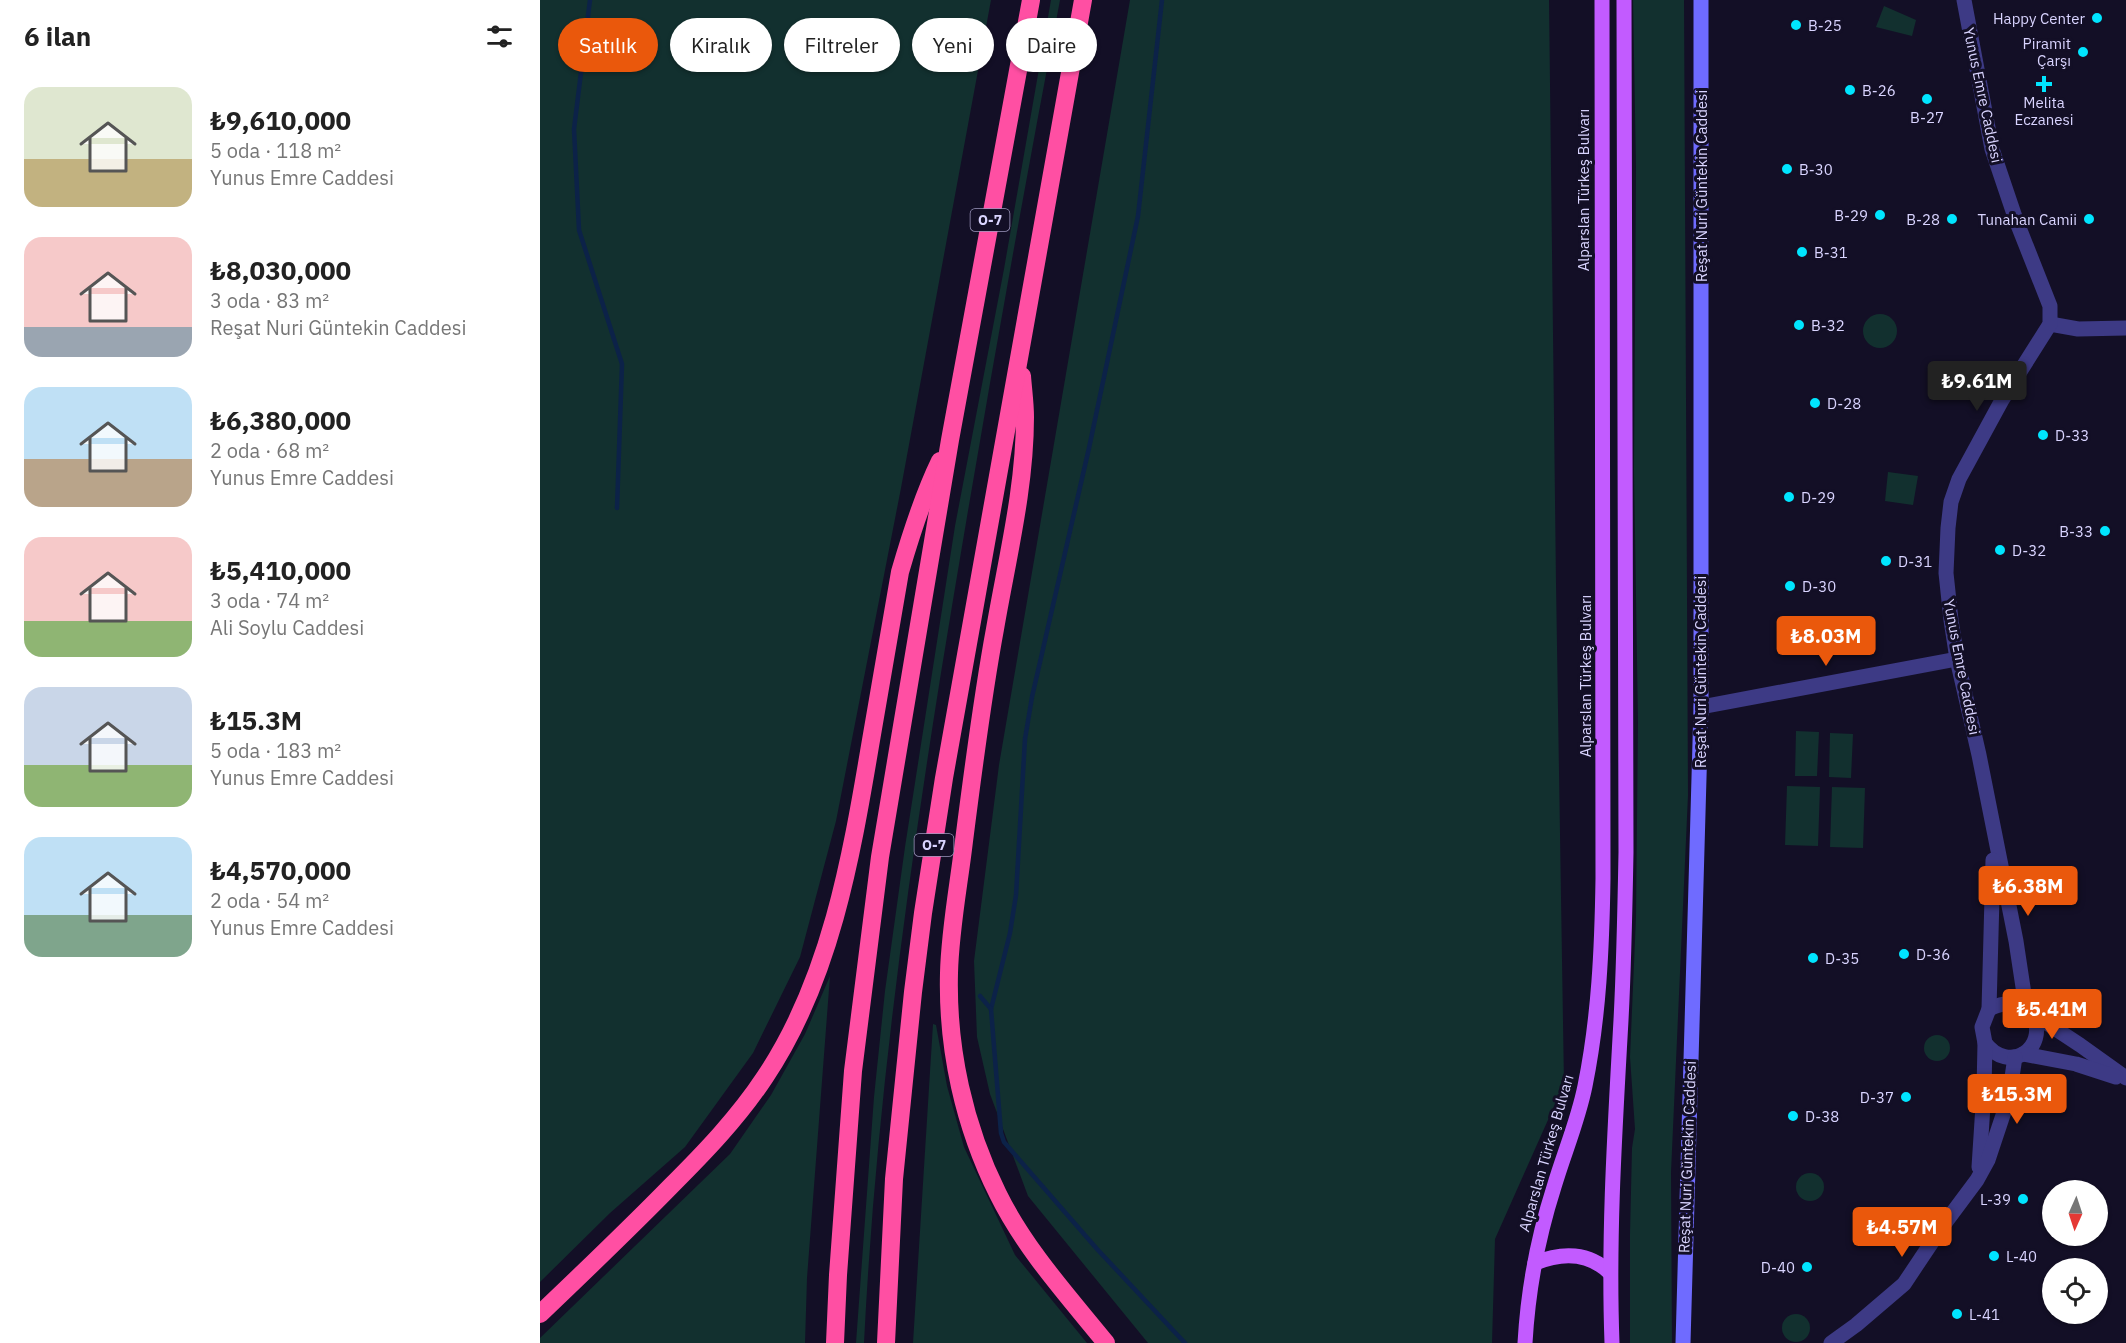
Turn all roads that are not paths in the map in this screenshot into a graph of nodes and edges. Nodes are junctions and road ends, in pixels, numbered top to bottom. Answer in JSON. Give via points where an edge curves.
{"nodes":[{"id":1,"x":1030,"y":0,"type":"edge"},
{"id":2,"x":1083,"y":0,"type":"edge"},
{"id":3,"x":1602,"y":0,"type":"edge"},
{"id":4,"x":1624,"y":0,"type":"edge"},
{"id":5,"x":1701,"y":0,"type":"edge"},
{"id":6,"x":1964,"y":0,"type":"edge"},
{"id":7,"x":2050,"y":324,"type":"junction"},
{"id":8,"x":2126,"y":328,"type":"edge"},
{"id":9,"x":1020,"y":352,"type":"junction"},
{"id":10,"x":950,"y":440,"type":"junction"},
{"id":11,"x":1957,"y":659,"type":"junction"},
{"id":12,"x":1701,"y":707,"type":"junction"},
{"id":13,"x":1994,"y":833,"type":"junction"},
{"id":14,"x":1989,"y":1009,"type":"junction"},
{"id":15,"x":2029,"y":1011,"type":"junction"},
{"id":16,"x":1985,"y":1043,"type":"junction"},
{"id":17,"x":2019,"y":1056,"type":"junction"},
{"id":18,"x":2126,"y":1079,"type":"edge"},
{"id":19,"x":1977,"y":1180,"type":"junction"},
{"id":20,"x":1535,"y":1263,"type":"junction"},
{"id":21,"x":1610,"y":1274,"type":"junction"},
{"id":22,"x":540,"y":1314,"type":"edge"},
{"id":23,"x":835,"y":1343,"type":"edge"},
{"id":24,"x":886,"y":1343,"type":"edge"},
{"id":25,"x":1106,"y":1343,"type":"edge"},
{"id":26,"x":1525,"y":1343,"type":"edge"},
{"id":27,"x":1612,"y":1343,"type":"edge"},
{"id":28,"x":1683,"y":1343,"type":"edge"},
{"id":29,"x":1831,"y":1343,"type":"edge"}],
"edges":[{"from":1,"to":10,"type":"highway","number":"O-7"},
{"from":2,"to":9,"type":"highway","number":"O-7"},
{"from":3,"to":20,"type":"main road","name":"Alparslan Türkeş Bulvarı","via":[[1600,980],[1584,1089]]},
{"from":4,"to":21,"type":"main road","via":[[1626,852]]},
{"from":5,"to":12,"type":"main road","name":"Reşat Nuri Güntekin Caddesi"},
{"from":6,"to":7,"type":"street","name":"Yunus Emre Caddesi","via":[[1992,149],[2050,306]]},
{"from":7,"to":8,"type":"street","via":[[2078,329]]},
{"from":7,"to":11,"type":"street","name":"Yunus Emre Caddesi","via":[[2002,400],[1959,479],[1951,502],[1946,573]]},
{"from":9,"to":24,"type":"highway","number":"O-7","via":[[923,914],[894,1179]]},
{"from":9,"to":25,"type":"highway","via":[[1025,416],[1020,479],[971,780],[949,970],[949,1013],[964,1104],[977,1147],[999,1196],[1030,1246]]},
{"from":10,"to":22,"type":"highway","via":[[929,483],[903,561],[848,864],[832,924],[800,1014],[765,1077],[722,1134]]},
{"from":10,"to":23,"type":"highway","number":"O-7","via":[[880,857],[866,965],[849,1126]]},
{"from":11,"to":12,"type":"street"},
{"from":11,"to":13,"type":"street","name":"Yunus Emre Caddesi"},
{"from":12,"to":28,"type":"main road","name":"Reşat Nuri Güntekin Caddesi"},
{"from":13,"to":14,"type":"street","name":"Yunus Emre Caddesi"},
{"from":13,"to":15,"type":"street","name":"Yunus Emre Caddesi"},
{"from":14,"to":15,"type":"street","via":[[2008,1002]]},
{"from":14,"to":16,"type":"street","name":"Yunus Emre Caddesi","via":[[1982,1028]]},
{"from":15,"to":17,"type":"street","name":"Yunus Emre Caddesi","via":[[2037,1023],[2037,1032],[2030,1049]]},
{"from":15,"to":18,"type":"street"},
{"from":16,"to":17,"type":"street","via":[[1997,1055]]},
{"from":16,"to":19,"type":"street","name":"Yunus Emre Caddesi","via":[[1983,1131]]},
{"from":17,"to":18,"type":"street","via":[[2076,1064]]},
{"from":17,"to":19,"type":"street","name":"Yunus Emre Caddesi","via":[[1988,1160]]},
{"from":19,"to":29,"type":"street","name":"Yunus Emre Caddesi","via":[[1904,1284]]},
{"from":20,"to":21,"type":"main road","via":[[1566,1255],[1589,1258]]},
{"from":20,"to":26,"type":"main road","name":"Alparslan Türkeş Bulvarı"},
{"from":21,"to":27,"type":"main road"}]}
